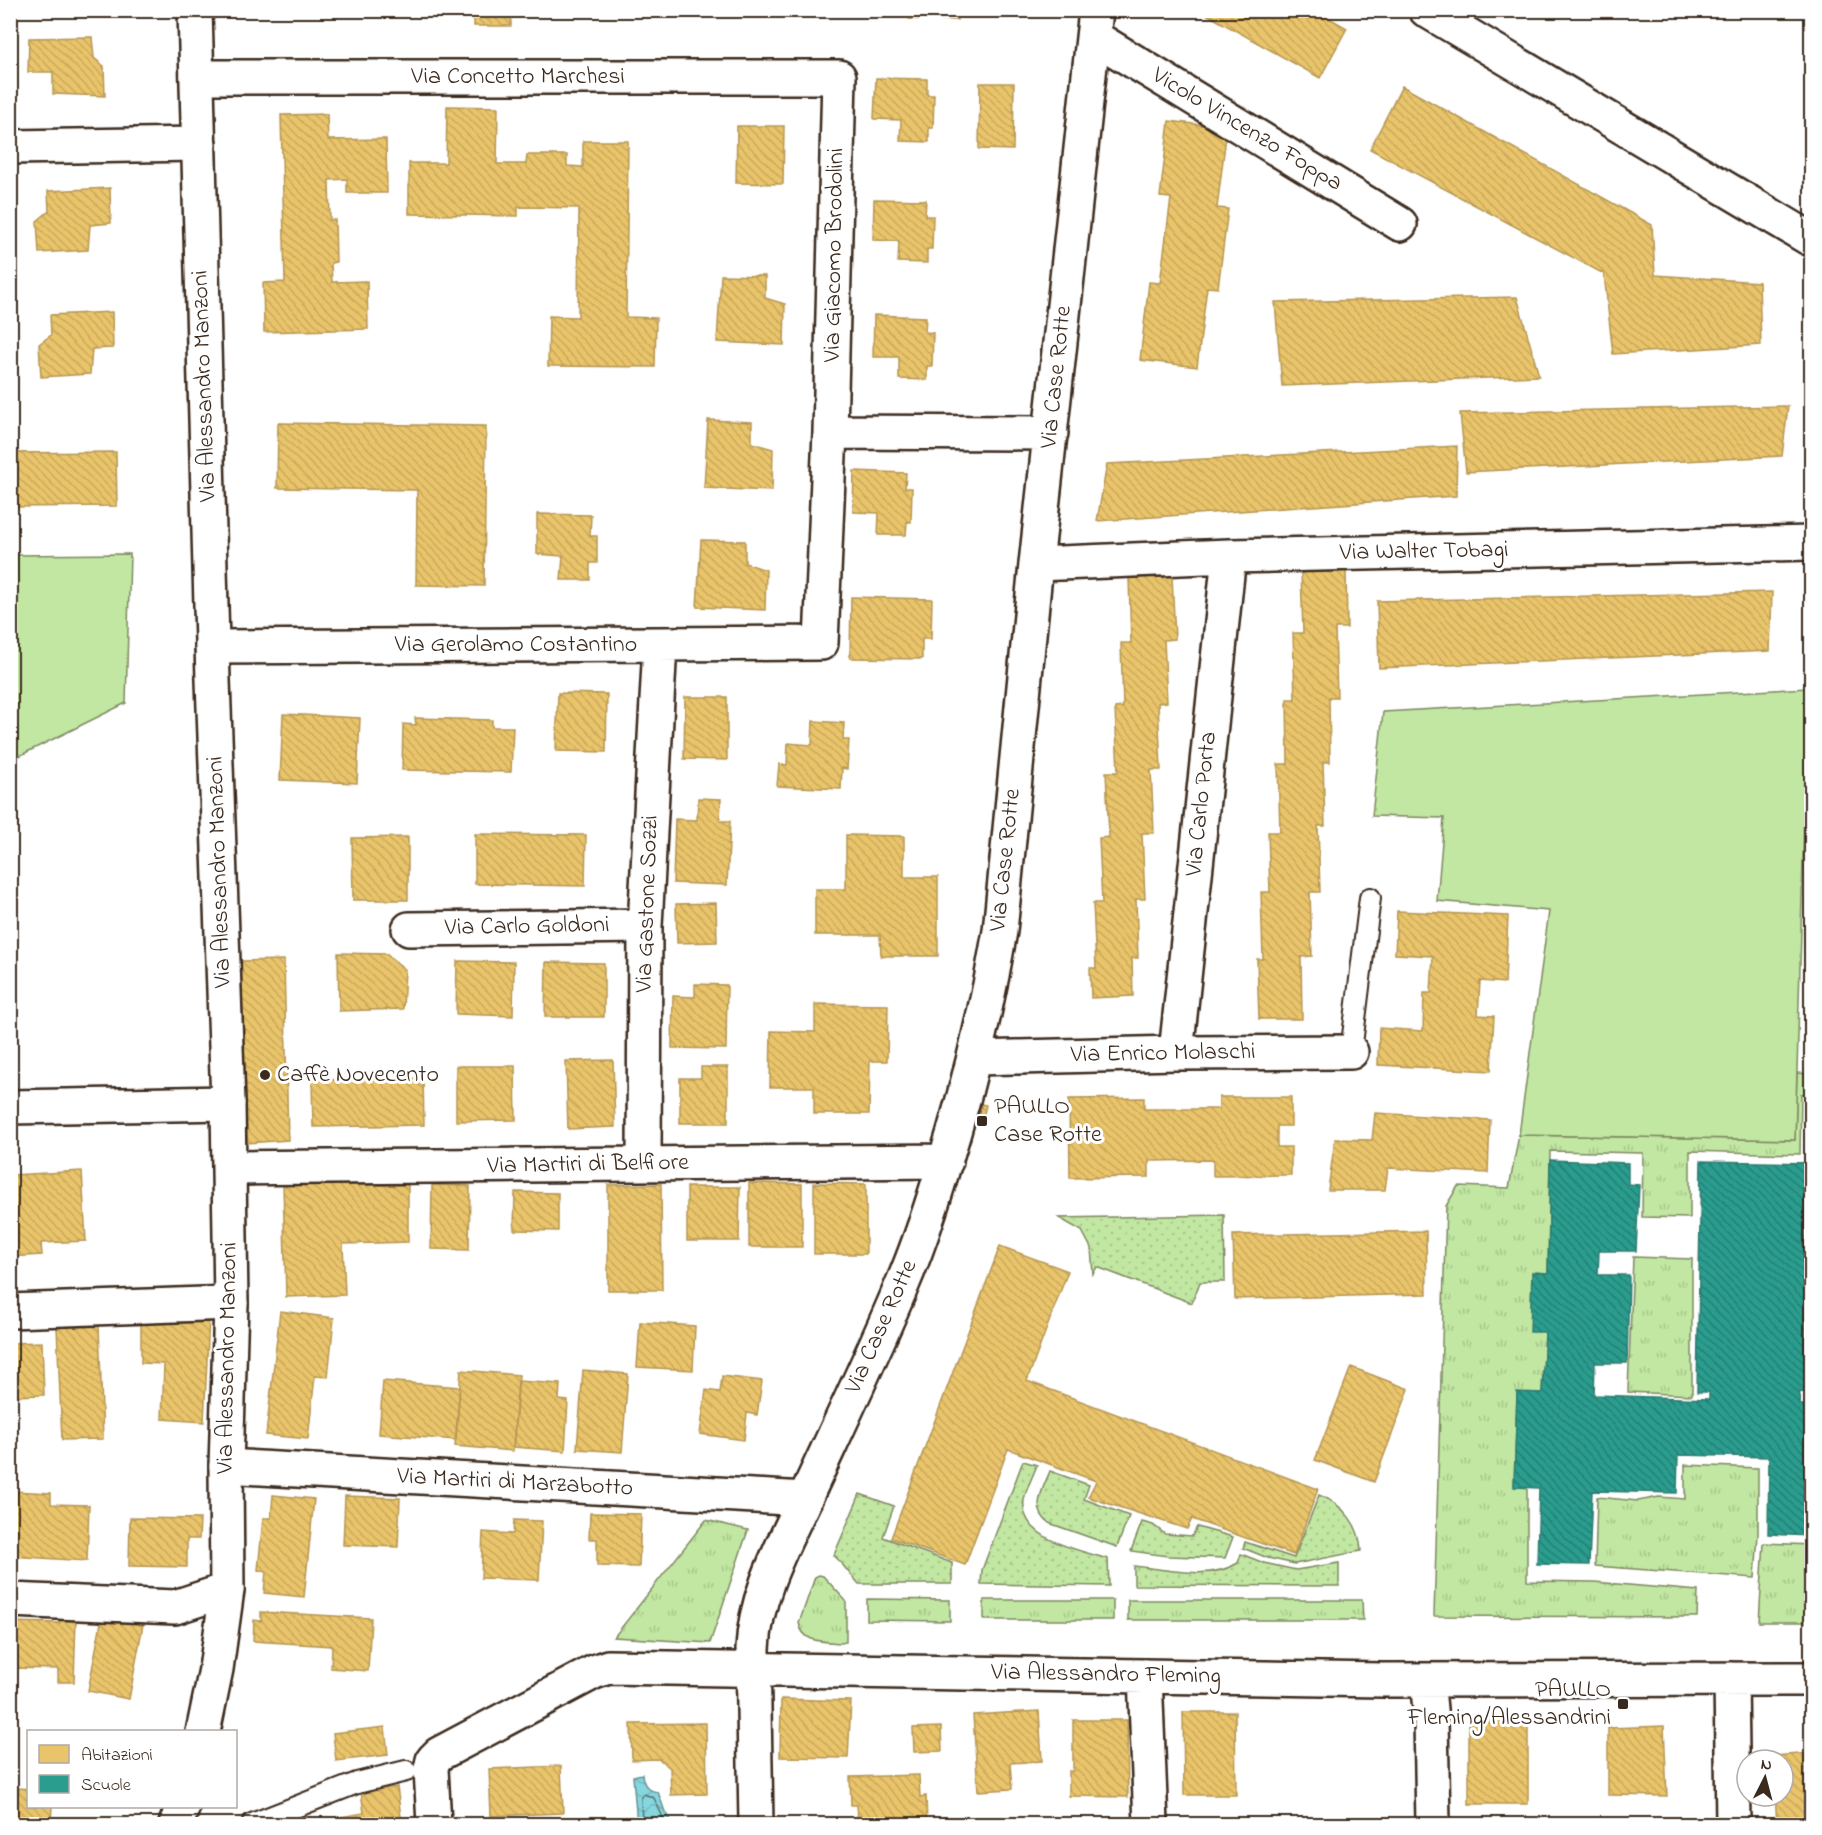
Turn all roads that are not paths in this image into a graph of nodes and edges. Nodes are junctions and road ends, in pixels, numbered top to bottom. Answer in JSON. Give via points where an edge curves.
{"nodes":[{"id":1,"x":195,"y":10,"type":"edge"},
{"id":2,"x":1426,"y":10,"type":"edge"},
{"id":3,"x":1095,"y":24,"type":"edge"},
{"id":4,"x":196,"y":77,"type":"junction"},
{"id":5,"x":839,"y":77,"type":"joint"},
{"id":6,"x":199,"y":144,"type":"junction"},
{"id":7,"x":10,"y":147,"type":"edge"},
{"id":8,"x":1400,"y":224,"type":"dead end"},
{"id":9,"x":1812,"y":240,"type":"edge"},
{"id":10,"x":830,"y":432,"type":"junction"},
{"id":11,"x":1051,"y":433,"type":"junction"},
{"id":12,"x":1812,"y":543,"type":"edge"},
{"id":13,"x":1229,"y":556,"type":"junction"},
{"id":14,"x":1036,"y":564,"type":"junction"},
{"id":15,"x":821,"y":643,"type":"joint"},
{"id":16,"x":660,"y":644,"type":"junction"},
{"id":17,"x":212,"y":647,"type":"junction"},
{"id":18,"x":1370,"y":898,"type":"dead end"},
{"id":19,"x":645,"y":926,"type":"junction"},
{"id":20,"x":408,"y":929,"type":"dead end"},
{"id":21,"x":1351,"y":1052,"type":"joint"},
{"id":22,"x":1176,"y":1053,"type":"junction"},
{"id":23,"x":975,"y":1058,"type":"junction"},
{"id":24,"x":228,"y":1103,"type":"junction"},
{"id":25,"x":10,"y":1107,"type":"edge"},
{"id":26,"x":946,"y":1161,"type":"junction"},
{"id":27,"x":644,"y":1164,"type":"junction"},
{"id":28,"x":230,"y":1168,"type":"junction"},
{"id":29,"x":231,"y":1303,"type":"junction"},
{"id":30,"x":10,"y":1311,"type":"edge"},
{"id":31,"x":226,"y":1466,"type":"junction"},
{"id":32,"x":805,"y":1499,"type":"junction"},
{"id":33,"x":227,"y":1590,"type":"junction"},
{"id":34,"x":10,"y":1600,"type":"edge"},
{"id":35,"x":753,"y":1669,"type":"junction"},
{"id":36,"x":1145,"y":1676,"type":"junction"},
{"id":37,"x":1731,"y":1679,"type":"junction"},
{"id":38,"x":1812,"y":1679,"type":"edge"},
{"id":39,"x":1427,"y":1680,"type":"junction"},
{"id":40,"x":203,"y":1730,"type":"edge"},
{"id":41,"x":419,"y":1770,"type":"junction"},
{"id":42,"x":182,"y":1808,"type":"edge"},
{"id":43,"x":176,"y":1824,"type":"edge"},
{"id":44,"x":252,"y":1824,"type":"edge"},
{"id":45,"x":434,"y":1824,"type":"edge"},
{"id":46,"x":756,"y":1824,"type":"edge"},
{"id":47,"x":1151,"y":1824,"type":"edge"},
{"id":48,"x":1433,"y":1824,"type":"edge"},
{"id":49,"x":1733,"y":1824,"type":"edge"}],
"edges":[{"from":1,"to":4,"type":"street","name":"Via Alessandro Manzoni"},
{"from":2,"to":9,"type":"street"},
{"from":3,"to":8,"type":"street","name":"Vicolo Vincenzo Foppa"},
{"from":3,"to":11,"type":"street","name":"Via Case Rotte"},
{"from":4,"to":5,"type":"street","name":"Via Concetto Marchesi"},
{"from":4,"to":6,"type":"street","name":"Via Alessandro Manzoni"},
{"from":5,"to":10,"type":"street","name":"Via Giacomo Brodolini"},
{"from":6,"to":7,"type":"street"},
{"from":6,"to":17,"type":"street","name":"Via Alessandro Manzoni"},
{"from":10,"to":11,"type":"street"},
{"from":10,"to":15,"type":"street","name":"Via Giacomo Brodolini"},
{"from":11,"to":14,"type":"street","name":"Via Case Rotte"},
{"from":12,"to":13,"type":"street","name":"Via Walter Tobagi"},
{"from":13,"to":14,"type":"street","name":"Via Walter Tobagi"},
{"from":13,"to":22,"type":"street","name":"Via Carlo Porta"},
{"from":14,"to":23,"type":"street","name":"Via Case Rotte","via":[[1000,931]]},
{"from":15,"to":16,"type":"street","name":"Via Gerolamo Costantino"},
{"from":16,"to":17,"type":"street","name":"Via Gerolamo Costantino"},
{"from":16,"to":19,"type":"street","name":"Via Gastone Sozzi"},
{"from":17,"to":24,"type":"street","name":"Via Alessandro Manzoni"},
{"from":18,"to":21,"type":"lane"},
{"from":19,"to":20,"type":"street","name":"Via Carlo Goldoni"},
{"from":19,"to":27,"type":"street","name":"Via Gastone Sozzi"},
{"from":21,"to":22,"type":"street","name":"Via Enrico Molaschi"},
{"from":22,"to":23,"type":"street","name":"Via Enrico Molaschi"},
{"from":23,"to":26,"type":"street","name":"Via Case Rotte"},
{"from":24,"to":25,"type":"street"},
{"from":24,"to":28,"type":"street","name":"Via Alessandro Manzoni"},
{"from":26,"to":27,"type":"street","name":"Via Martiri di Belfiore"},
{"from":26,"to":32,"type":"street","name":"Via Case Rotte","via":[[903,1284]]},
{"from":27,"to":28,"type":"street","name":"Via Martiri di Belfiore"},
{"from":28,"to":29,"type":"street","name":"Via Alessandro Manzoni"},
{"from":29,"to":30,"type":"street"},
{"from":29,"to":31,"type":"street","name":"Via Alessandro Manzoni"},
{"from":31,"to":32,"type":"street","name":"Via Martiri di Marzabotto"},
{"from":31,"to":33,"type":"street","name":"Via Alessandro Manzoni"},
{"from":32,"to":35,"type":"street","name":"Via Case Rotte","via":[[759,1605]]},
{"from":33,"to":34,"type":"street","via":[[175,1606]]},
{"from":33,"to":40,"type":"street","name":"Via Alessandro Manzoni"},
{"from":35,"to":36,"type":"street","name":"Via Alessandro Fleming"},
{"from":35,"to":41,"type":"street","name":"Via Alessandro Fleming","via":[[608,1667],[439,1754]]},
{"from":35,"to":46,"type":"street","name":"Via Case Rotte"},
{"from":36,"to":39,"type":"street","name":"Via Alessandro Fleming"},
{"from":36,"to":47,"type":"street"},
{"from":37,"to":38,"type":"street","name":"Via Alessandro Fleming"},
{"from":37,"to":39,"type":"street","name":"Via Alessandro Fleming"},
{"from":37,"to":49,"type":"street"},
{"from":39,"to":48,"type":"street"},
{"from":41,"to":44,"type":"lane","via":[[357,1783]]},
{"from":41,"to":45,"type":"street"},
{"from":42,"to":43,"type":"street"}]}
